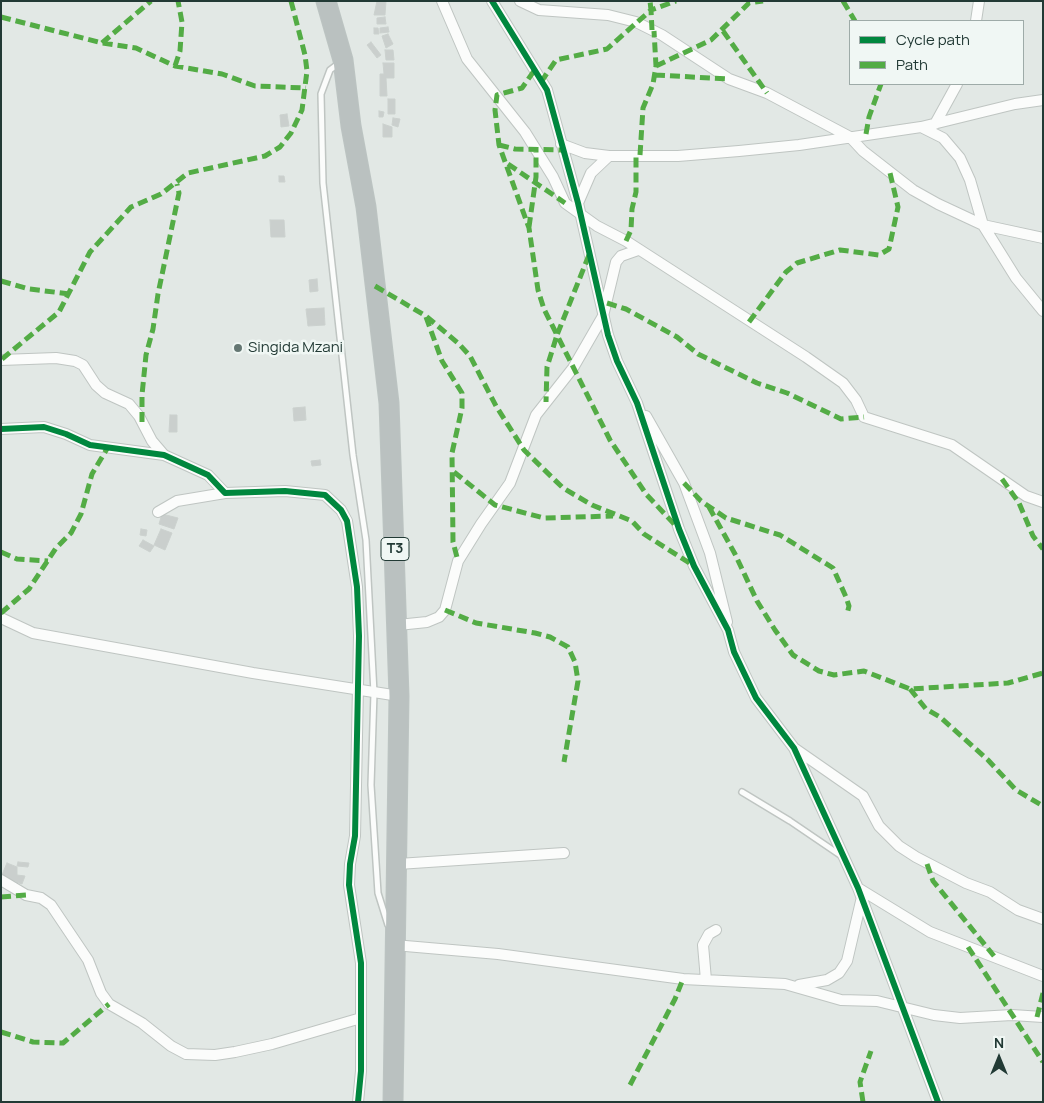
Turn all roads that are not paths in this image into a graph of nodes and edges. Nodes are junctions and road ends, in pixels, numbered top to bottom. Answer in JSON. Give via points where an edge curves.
{"nodes":[{"id":1,"x":326,"y":1,"type":"edge"},
{"id":2,"x":442,"y":1,"type":"edge"},
{"id":3,"x":492,"y":1,"type":"edge"},
{"id":4,"x":520,"y":1,"type":"edge"},
{"id":5,"x":979,"y":1,"type":"edge"},
{"id":6,"x":976,"y":20,"type":"edge"},
{"id":7,"x":342,"y":60,"type":"junction"},
{"id":8,"x":956,"y":85,"type":"edge"},
{"id":9,"x":1043,"y":100,"type":"edge"},
{"id":10,"x":935,"y":124,"type":"junction"},
{"id":11,"x":921,"y":127,"type":"junction"},
{"id":12,"x":850,"y":137,"type":"junction"},
{"id":13,"x":561,"y":144,"type":"junction"},
{"id":14,"x":609,"y":156,"type":"junction"},
{"id":15,"x":579,"y":208,"type":"junction"},
{"id":16,"x":983,"y":225,"type":"junction"},
{"id":17,"x":1043,"y":238,"type":"edge"},
{"id":18,"x":638,"y":250,"type":"junction"},
{"id":19,"x":1043,"y":312,"type":"edge"},
{"id":20,"x":603,"y":316,"type":"junction"},
{"id":21,"x":1,"y":360,"type":"edge"},
{"id":22,"x":637,"y":403,"type":"junction"},
{"id":23,"x":1,"y":429,"type":"edge"},
{"id":24,"x":164,"y":455,"type":"junction"},
{"id":25,"x":225,"y":492,"type":"junction"},
{"id":26,"x":1043,"y":502,"type":"edge"},
{"id":27,"x":158,"y":512,"type":"dead end"},
{"id":28,"x":1,"y":618,"type":"edge"},
{"id":29,"x":398,"y":625,"type":"junction"},
{"id":30,"x":728,"y":630,"type":"junction"},
{"id":31,"x":358,"y":690,"type":"junction"},
{"id":32,"x":374,"y":693,"type":"junction"},
{"id":33,"x":399,"y":696,"type":"junction"},
{"id":34,"x":794,"y":748,"type":"junction"},
{"id":35,"x":742,"y":792,"type":"dead end"},
{"id":36,"x":564,"y":854,"type":"dead end"},
{"id":37,"x":843,"y":857,"type":"junction"},
{"id":38,"x":398,"y":864,"type":"junction"},
{"id":39,"x":1,"y":880,"type":"edge"},
{"id":40,"x":860,"y":893,"type":"junction"},
{"id":41,"x":1043,"y":919,"type":"edge"},
{"id":42,"x":716,"y":930,"type":"dead end"},
{"id":43,"x":394,"y":945,"type":"junction"},
{"id":44,"x":1043,"y":976,"type":"edge"},
{"id":45,"x":706,"y":980,"type":"junction"},
{"id":46,"x":796,"y":986,"type":"junction"},
{"id":47,"x":901,"y":1006,"type":"junction"},
{"id":48,"x":1043,"y":1017,"type":"edge"},
{"id":49,"x":361,"y":1018,"type":"junction"},
{"id":50,"x":358,"y":1102,"type":"edge"},
{"id":51,"x":393,"y":1102,"type":"edge"},
{"id":52,"x":938,"y":1102,"type":"edge"}],
"edges":[{"from":1,"to":7,"type":"highway","number":"T3"},
{"from":2,"to":15,"type":"street","via":[[467,59],[525,132],[565,203]]},
{"from":3,"to":13,"type":"street","via":[[547,90]]},
{"from":4,"to":12,"type":"street","via":[[539,10],[602,14],[636,22],[662,35],[729,80],[766,93]]},
{"from":5,"to":6,"type":"street"},
{"from":7,"to":29,"type":"highway","number":"T3","via":[[366,207],[389,403]]},
{"from":7,"to":32,"type":"lane","via":[[330,70],[321,94],[323,184],[352,455],[366,540]]},
{"from":8,"to":10,"type":"street"},
{"from":9,"to":10,"type":"street"},
{"from":10,"to":11,"type":"street"},
{"from":11,"to":12,"type":"street"},
{"from":11,"to":16,"type":"street","via":[[943,138],[960,158]]},
{"from":12,"to":14,"type":"street","via":[[678,156]]},
{"from":12,"to":16,"type":"street","via":[[913,190]]},
{"from":13,"to":14,"type":"street","via":[[585,153]]},
{"from":13,"to":15,"type":"street"},
{"from":14,"to":15,"type":"street","via":[[591,173]]},
{"from":15,"to":18,"type":"street","via":[[597,226]]},
{"from":15,"to":20,"type":"street"},
{"from":16,"to":17,"type":"street"},
{"from":16,"to":19,"type":"street","via":[[1016,278]]},
{"from":18,"to":20,"type":"street","via":[[616,262]]},
{"from":18,"to":26,"type":"street","via":[[843,383],[864,417],[952,445],[1026,496]]},
{"from":20,"to":22,"type":"street","via":[[617,361]]},
{"from":20,"to":29,"type":"street","via":[[573,368],[536,415],[510,483],[458,562],[445,610],[428,622]]},
{"from":21,"to":24,"type":"street","via":[[56,358],[83,365],[96,385],[134,410]]},
{"from":22,"to":30,"type":"street","via":[[682,537]]},
{"from":22,"to":30,"type":"street","via":[[684,483],[718,577]]},
{"from":23,"to":24,"type":"street","via":[[44,427],[90,445]]},
{"from":24,"to":25,"type":"street","via":[[208,475]]},
{"from":25,"to":27,"type":"street","via":[[177,501]]},
{"from":25,"to":31,"type":"street","via":[[315,492],[331,498],[341,510],[347,521],[357,587]]},
{"from":28,"to":31,"type":"street","via":[[33,633]]},
{"from":29,"to":33,"type":"highway","number":"T3"},
{"from":30,"to":34,"type":"street","via":[[734,652],[756,698]]},
{"from":31,"to":32,"type":"street"},
{"from":31,"to":49,"type":"street","via":[[355,836],[349,885],[361,963]]},
{"from":32,"to":33,"type":"street"},
{"from":32,"to":43,"type":"lane","via":[[371,785],[378,893]]},
{"from":33,"to":38,"type":"highway","number":"T3"},
{"from":34,"to":37,"type":"street"},
{"from":34,"to":41,"type":"street","via":[[863,796],[879,826],[905,850],[958,880],[990,892],[1018,910]]},
{"from":35,"to":37,"type":"lane"},
{"from":36,"to":38,"type":"street"},
{"from":37,"to":40,"type":"street"},
{"from":38,"to":43,"type":"highway","number":"T3"},
{"from":39,"to":49,"type":"street","via":[[51,905],[88,960],[109,1004],[186,1054],[215,1055],[254,1048]]},
{"from":40,"to":44,"type":"street","via":[[930,932]]},
{"from":40,"to":46,"type":"street","via":[[847,961],[839,973],[827,980]]},
{"from":40,"to":47,"type":"street"},
{"from":42,"to":45,"type":"street","via":[[709,934],[703,945]]},
{"from":43,"to":45,"type":"street","via":[[498,954]]},
{"from":43,"to":51,"type":"highway","number":"T3"},
{"from":45,"to":46,"type":"street"},
{"from":46,"to":47,"type":"street","via":[[841,1000]]},
{"from":47,"to":48,"type":"street","via":[[960,1018]]},
{"from":47,"to":52,"type":"street"},
{"from":49,"to":50,"type":"street"}]}
